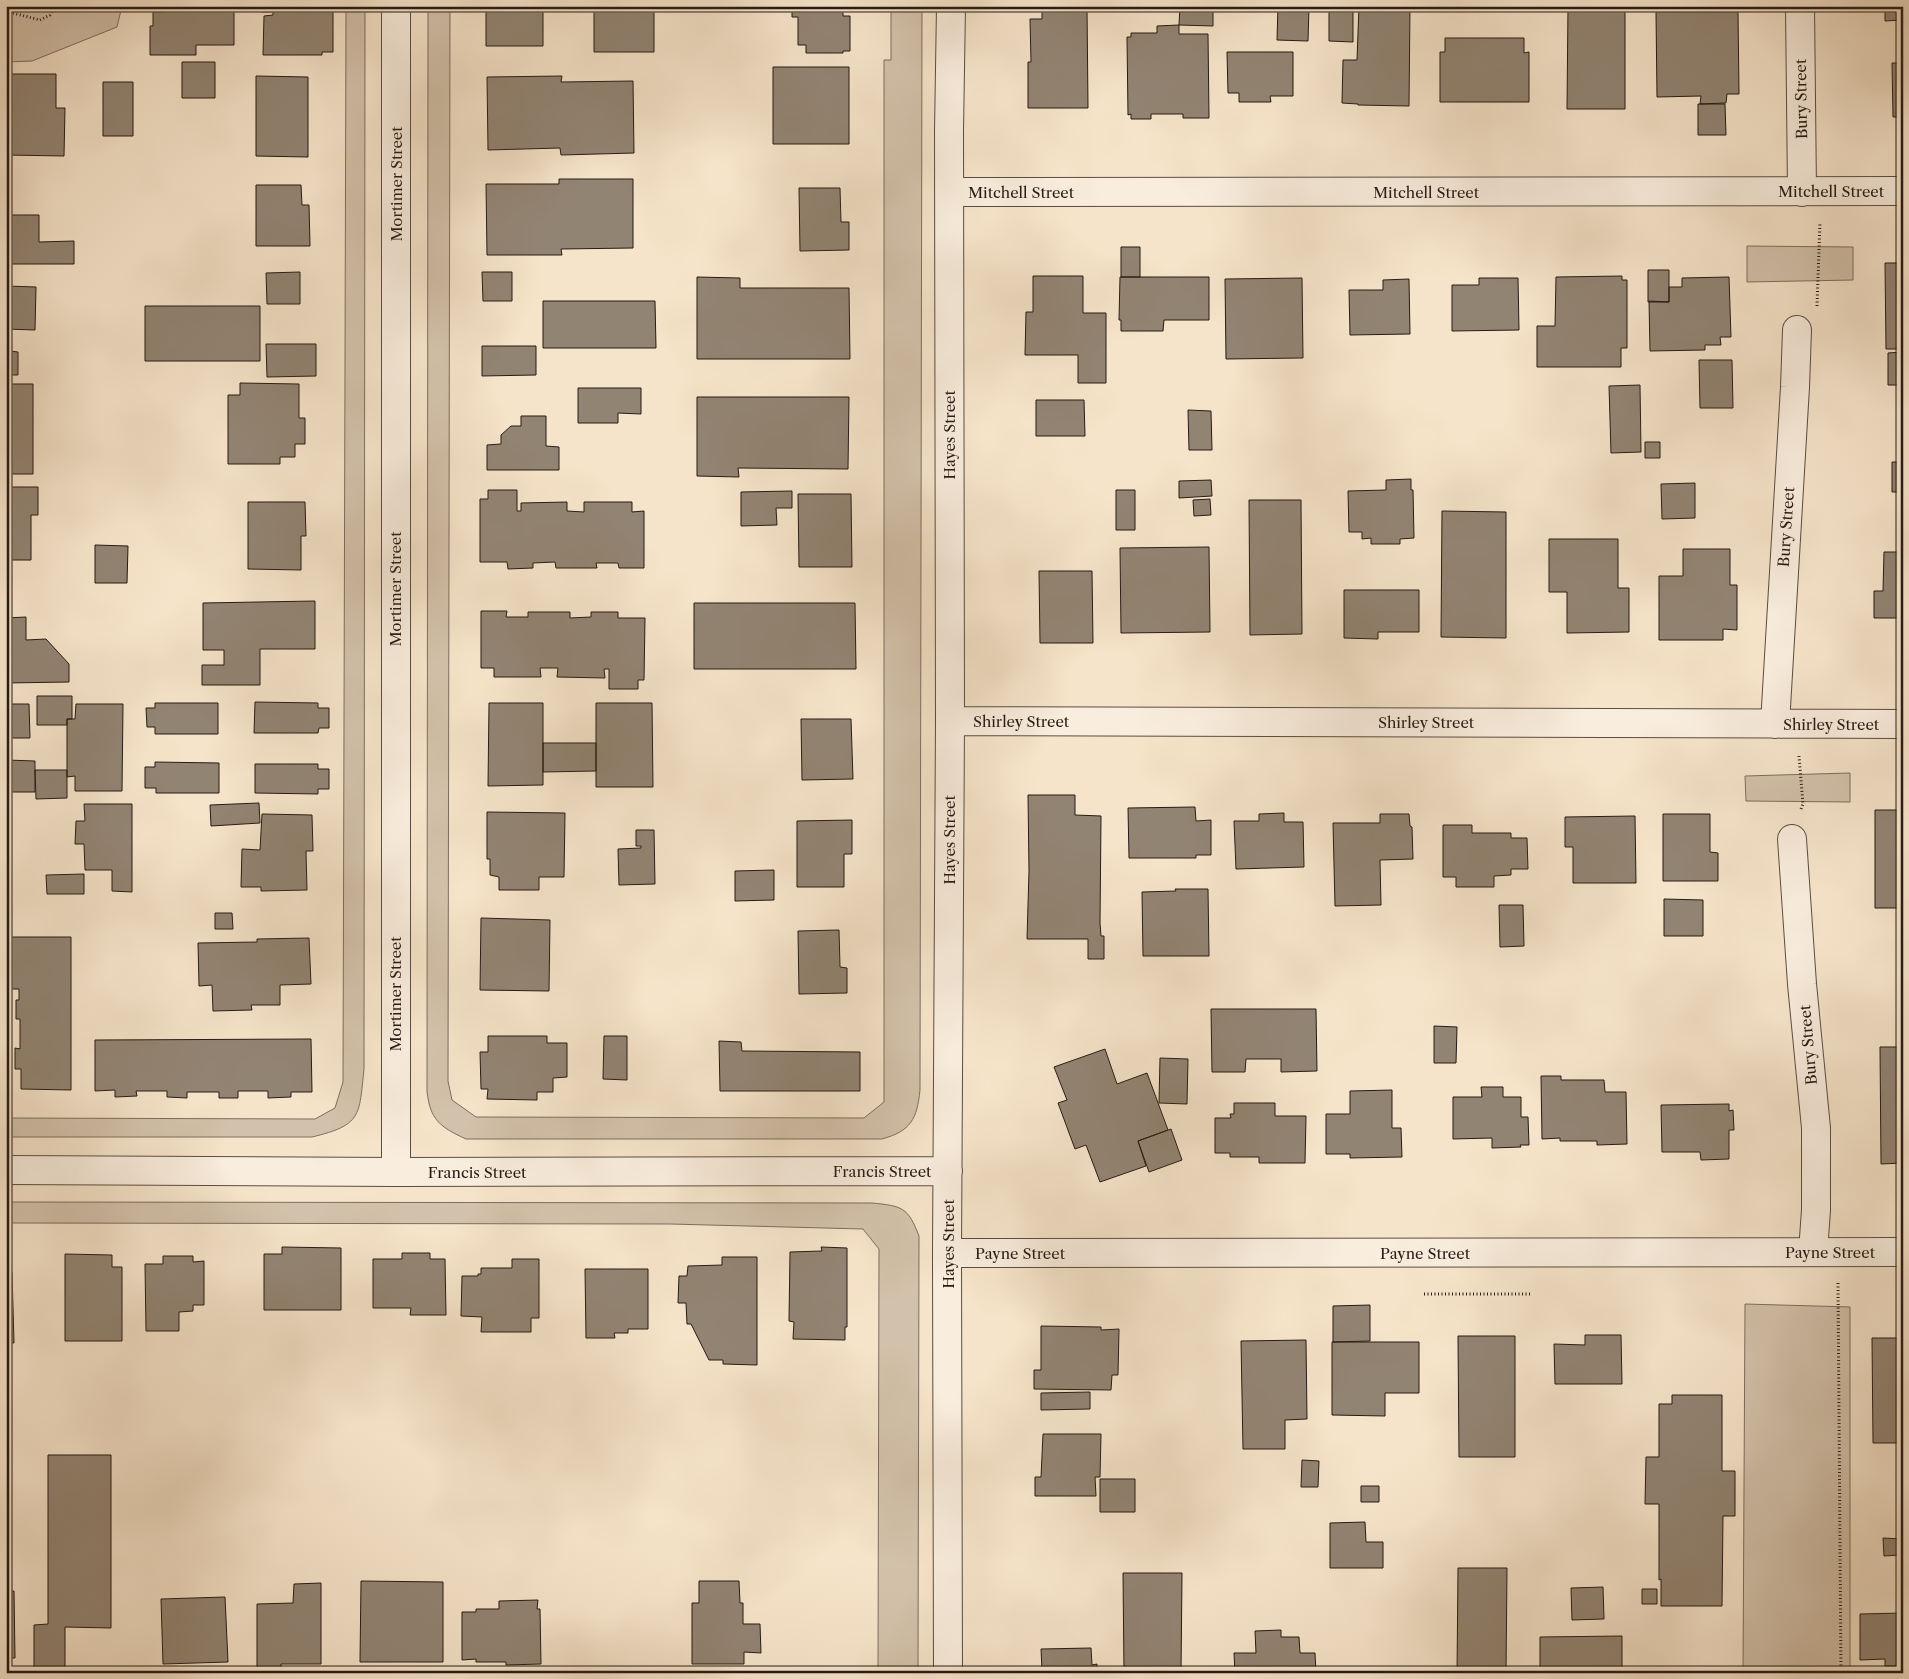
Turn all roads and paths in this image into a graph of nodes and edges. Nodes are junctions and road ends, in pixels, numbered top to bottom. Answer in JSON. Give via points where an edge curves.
{"nodes":[{"id":1,"x":55,"y":6,"type":"edge"},
{"id":2,"x":396,"y":6,"type":"edge"},
{"id":3,"x":951,"y":6,"type":"edge"},
{"id":4,"x":1800,"y":6,"type":"edge"},
{"id":5,"x":6,"y":14,"type":"edge"},
{"id":6,"x":1903,"y":191,"type":"edge"},
{"id":7,"x":949,"y":192,"type":"junction"},
{"id":8,"x":1802,"y":192,"type":"junction"},
{"id":9,"x":1797,"y":330,"type":"joint"},
{"id":10,"x":950,"y":721,"type":"junction"},
{"id":11,"x":1775,"y":724,"type":"junction"},
{"id":12,"x":1903,"y":724,"type":"edge"},
{"id":13,"x":1792,"y":839,"type":"joint"},
{"id":14,"x":6,"y":1170,"type":"edge"},
{"id":15,"x":948,"y":1171,"type":"junction"},
{"id":16,"x":396,"y":1172,"type":"junction"},
{"id":17,"x":1826,"y":1252,"type":"junction"},
{"id":18,"x":1903,"y":1252,"type":"edge"},
{"id":19,"x":947,"y":1253,"type":"junction"},
{"id":20,"x":1424,"y":1294,"type":"dead end"},
{"id":21,"x":1530,"y":1294,"type":"dead end"},
{"id":22,"x":948,"y":1673,"type":"edge"},
{"id":23,"x":1841,"y":1673,"type":"edge"}],
"edges":[{"from":1,"to":5,"type":"path","via":[[50,15],[40,20],[13,12]]},
{"from":2,"to":16,"type":"street","name":"Mortimer Street"},
{"from":3,"to":7,"type":"street","name":"Hayes Street"},
{"from":4,"to":8,"type":"street","name":"Bury Street"},
{"from":6,"to":8,"type":"street","name":"Mitchell Street"},
{"from":7,"to":8,"type":"street","name":"Mitchell Street"},
{"from":7,"to":10,"type":"street","name":"Hayes Street"},
{"from":8,"to":9,"type":"path","via":[[1820,218],[1818,305]]},
{"from":9,"to":11,"type":"street","name":"Bury Street"},
{"from":10,"to":11,"type":"street","name":"Shirley Street"},
{"from":10,"to":15,"type":"street","name":"Hayes Street"},
{"from":11,"to":12,"type":"street","name":"Shirley Street"},
{"from":11,"to":13,"type":"path","via":[[1798,750],[1803,804]]},
{"from":13,"to":17,"type":"street","name":"Bury Street","via":[[1816,1128],[1816,1210]]},
{"from":14,"to":16,"type":"street","name":"Francis Street"},
{"from":15,"to":16,"type":"street","name":"Francis Street"},
{"from":15,"to":19,"type":"street","name":"Hayes Street"},
{"from":17,"to":18,"type":"street","name":"Payne Street"},
{"from":17,"to":19,"type":"street","name":"Payne Street"},
{"from":17,"to":23,"type":"path"},
{"from":19,"to":22,"type":"street","name":"Hayes Street"},
{"from":20,"to":21,"type":"path"}]}
